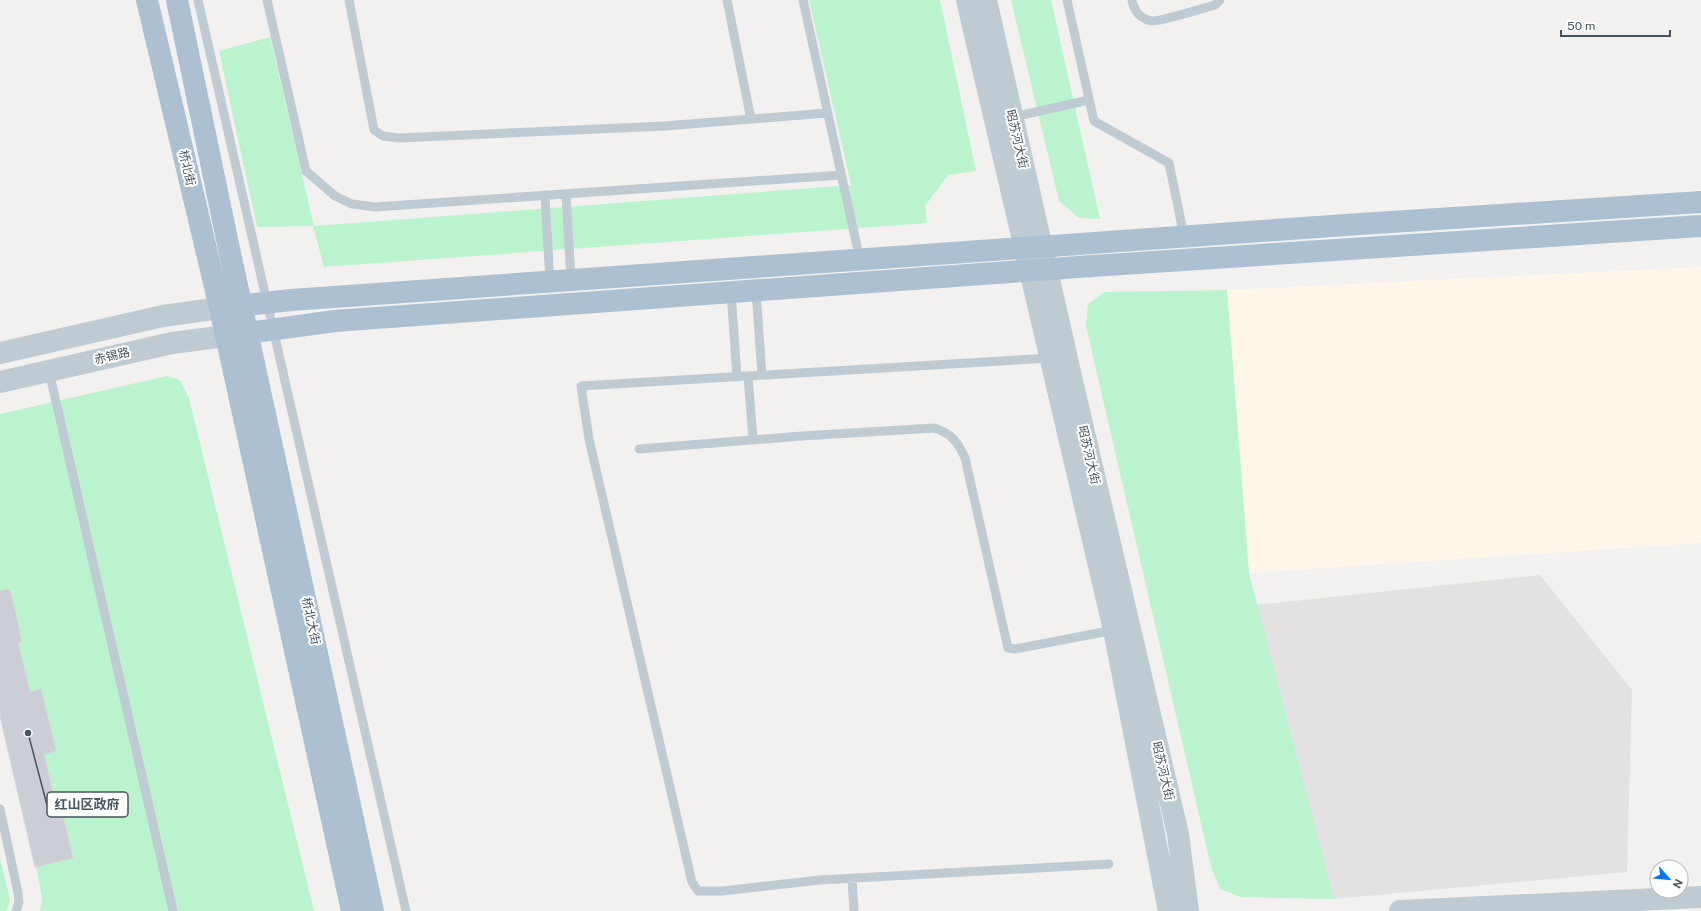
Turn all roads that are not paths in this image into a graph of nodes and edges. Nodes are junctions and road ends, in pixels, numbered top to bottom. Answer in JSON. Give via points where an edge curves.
{"nodes":[{"id":1,"x":147,"y":0,"type":"edge"},
{"id":2,"x":178,"y":0,"type":"edge"},
{"id":3,"x":198,"y":0,"type":"edge"},
{"id":4,"x":267,"y":0,"type":"edge"},
{"id":5,"x":349,"y":0,"type":"edge"},
{"id":6,"x":727,"y":0,"type":"edge"},
{"id":7,"x":802,"y":0,"type":"edge"},
{"id":8,"x":967,"y":0,"type":"edge"},
{"id":9,"x":986,"y":0,"type":"edge"},
{"id":10,"x":1067,"y":0,"type":"edge"},
{"id":11,"x":1132,"y":0,"type":"edge"},
{"id":12,"x":1220,"y":0,"type":"edge"},
{"id":13,"x":1089,"y":100,"type":"junction"},
{"id":14,"x":827,"y":113,"type":"junction"},
{"id":15,"x":1012,"y":117,"type":"junction"},
{"id":16,"x":751,"y":119,"type":"junction"},
{"id":17,"x":841,"y":175,"type":"junction"},
{"id":18,"x":566,"y":194,"type":"junction"},
{"id":19,"x":545,"y":195,"type":"junction"},
{"id":20,"x":1701,"y":202,"type":"edge"},
{"id":21,"x":1701,"y":226,"type":"edge"},
{"id":22,"x":1184,"y":237,"type":"junction"},
{"id":23,"x":1033,"y":248,"type":"junction"},
{"id":24,"x":860,"y":260,"type":"junction"},
{"id":25,"x":1038,"y":270,"type":"junction"},
{"id":26,"x":560,"y":281,"type":"junction"},
{"id":27,"x":756,"y":290,"type":"junction"},
{"id":28,"x":731,"y":292,"type":"junction"},
{"id":29,"x":268,"y":302,"type":"junction"},
{"id":30,"x":242,"y":305,"type":"junction"},
{"id":31,"x":220,"y":308,"type":"junction"},
{"id":32,"x":274,"y":328,"type":"junction"},
{"id":33,"x":248,"y":332,"type":"junction"},
{"id":34,"x":226,"y":336,"type":"junction"},
{"id":35,"x":0,"y":353,"type":"edge"},
{"id":36,"x":1050,"y":358,"type":"junction"},
{"id":37,"x":49,"y":371,"type":"junction"},
{"id":38,"x":762,"y":375,"type":"junction"},
{"id":39,"x":737,"y":376,"type":"junction"},
{"id":40,"x":748,"y":376,"type":"junction"},
{"id":41,"x":0,"y":382,"type":"edge"},
{"id":42,"x":753,"y":440,"type":"junction"},
{"id":43,"x":639,"y":449,"type":"dead end"},
{"id":44,"x":1114,"y":630,"type":"junction"},
{"id":45,"x":0,"y":809,"type":"edge"},
{"id":46,"x":1108,"y":864,"type":"dead end"},
{"id":47,"x":852,"y":879,"type":"junction"},
{"id":48,"x":1700,"y":897,"type":"edge"},
{"id":49,"x":16,"y":911,"type":"edge"},
{"id":50,"x":173,"y":911,"type":"edge"},
{"id":51,"x":352,"y":911,"type":"edge"},
{"id":52,"x":373,"y":911,"type":"edge"},
{"id":53,"x":406,"y":911,"type":"edge"},
{"id":54,"x":854,"y":911,"type":"edge"},
{"id":55,"x":1169,"y":911,"type":"edge"},
{"id":56,"x":1188,"y":911,"type":"edge"},
{"id":57,"x":1400,"y":911,"type":"edge"}],
"edges":[{"from":1,"to":31,"type":"main road","name":"桥北街"},
{"from":2,"to":30,"type":"main road","name":"桥北街"},
{"from":3,"to":29,"type":"lane"},
{"from":4,"to":19,"type":"lane","via":[[306,171],[335,196],[352,204],[375,207]]},
{"from":5,"to":16,"type":"lane","via":[[374,130],[384,136],[399,138],[649,127]]},
{"from":6,"to":16,"type":"lane"},
{"from":7,"to":14,"type":"lane"},
{"from":8,"to":23,"type":"street","name":"昭苏河大街"},
{"from":9,"to":15,"type":"street","name":"昭苏河大街"},
{"from":10,"to":13,"type":"lane"},
{"from":11,"to":12,"type":"lane","via":[[1134,10],[1142,18],[1153,21],[1215,5]]},
{"from":13,"to":15,"type":"lane"},
{"from":13,"to":22,"type":"lane","via":[[1094,121],[1169,163]]},
{"from":14,"to":16,"type":"lane"},
{"from":14,"to":17,"type":"lane"},
{"from":15,"to":23,"type":"street","name":"昭苏河大街"},
{"from":17,"to":18,"type":"lane"},
{"from":17,"to":24,"type":"lane"},
{"from":18,"to":19,"type":"lane"},
{"from":18,"to":26,"type":"lane"},
{"from":19,"to":26,"type":"lane"},
{"from":20,"to":22,"type":"main road"},
{"from":21,"to":25,"type":"main road"},
{"from":22,"to":23,"type":"main road"},
{"from":23,"to":24,"type":"main road"},
{"from":23,"to":25,"type":"street","name":"昭苏河大街"},
{"from":24,"to":26,"type":"main road"},
{"from":25,"to":27,"type":"main road"},
{"from":25,"to":36,"type":"street","name":"昭苏河大街"},
{"from":25,"to":56,"type":"street","name":"昭苏河大街","via":[[1178,834]]},
{"from":26,"to":29,"type":"main road"},
{"from":27,"to":28,"type":"main road"},
{"from":27,"to":38,"type":"lane"},
{"from":28,"to":32,"type":"main road","via":[[335,321]]},
{"from":28,"to":39,"type":"lane"},
{"from":29,"to":30,"type":"main road"},
{"from":29,"to":32,"type":"lane"},
{"from":30,"to":31,"type":"main road"},
{"from":30,"to":33,"type":"main road","name":"桥北街"},
{"from":31,"to":34,"type":"main road","name":"桥北街"},
{"from":31,"to":35,"type":"street","via":[[163,316]]},
{"from":32,"to":33,"type":"main road"},
{"from":32,"to":53,"type":"lane"},
{"from":33,"to":34,"type":"main road"},
{"from":33,"to":52,"type":"main road","name":"桥北大街"},
{"from":34,"to":37,"type":"street","name":"赤锡路","via":[[172,343]]},
{"from":34,"to":51,"type":"main road","name":"桥北大街"},
{"from":36,"to":38,"type":"lane"},
{"from":36,"to":44,"type":"street","name":"昭苏河大街"},
{"from":37,"to":41,"type":"street","name":"赤锡路"},
{"from":37,"to":50,"type":"lane"},
{"from":38,"to":40,"type":"lane"},
{"from":39,"to":40,"type":"lane"},
{"from":39,"to":47,"type":"lane","via":[[582,386],[590,446],[692,882],[698,891],[722,891]]},
{"from":40,"to":42,"type":"lane"},
{"from":42,"to":43,"type":"lane"},
{"from":42,"to":44,"type":"lane","via":[[934,428],[944,431],[958,442],[965,458],[1008,648],[1015,649]]},
{"from":44,"to":55,"type":"street","name":"昭苏河大街"},
{"from":45,"to":49,"type":"lane","via":[[18,893]]},
{"from":46,"to":47,"type":"lane"},
{"from":47,"to":54,"type":"lane"},
{"from":48,"to":57,"type":"street"}]}
